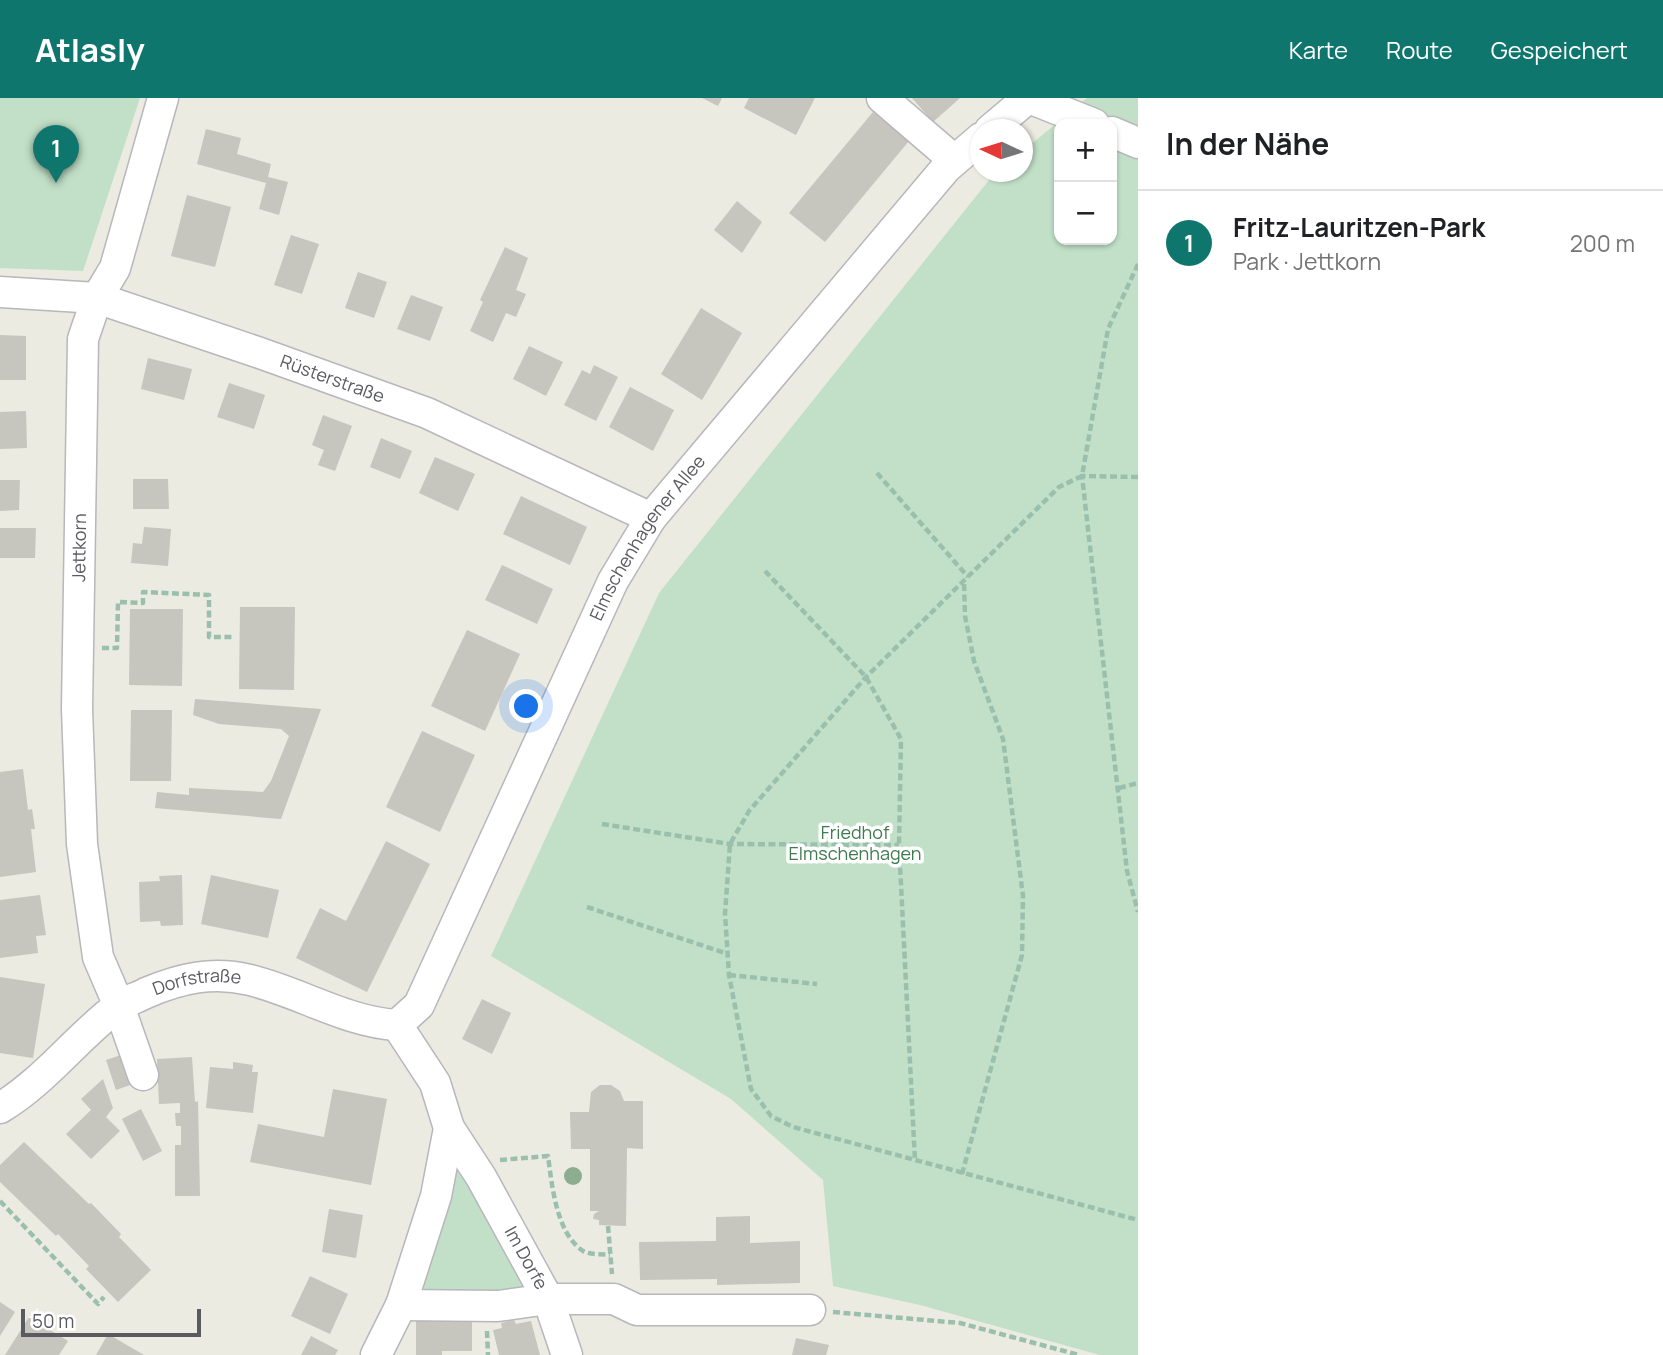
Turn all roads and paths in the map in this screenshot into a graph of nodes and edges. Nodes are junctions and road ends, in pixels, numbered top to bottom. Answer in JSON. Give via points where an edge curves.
{"nodes":[{"id":1,"x":163,"y":98,"type":"edge"},
{"id":2,"x":882,"y":98,"type":"edge"},
{"id":3,"x":1029,"y":98,"type":"edge"},
{"id":4,"x":1003,"y":119,"type":"edge"},
{"id":5,"x":1082,"y":119,"type":"edge"},
{"id":6,"x":1117,"y":134,"type":"edge"},
{"id":7,"x":1138,"y":143,"type":"edge"},
{"id":8,"x":970,"y":147,"type":"edge"},
{"id":9,"x":954,"y":160,"type":"junction"},
{"id":10,"x":1138,"y":264,"type":"edge"},
{"id":11,"x":0,"y":292,"type":"edge"},
{"id":12,"x":97,"y":298,"type":"junction"},
{"id":13,"x":877,"y":473,"type":"dead end"},
{"id":14,"x":1082,"y":475,"type":"junction"},
{"id":15,"x":1138,"y":477,"type":"edge"},
{"id":16,"x":651,"y":518,"type":"junction"},
{"id":17,"x":765,"y":571,"type":"dead end"},
{"id":18,"x":966,"y":580,"type":"junction"},
{"id":19,"x":234,"y":637,"type":"dead end"},
{"id":20,"x":78,"y":648,"type":"junction"},
{"id":21,"x":866,"y":677,"type":"junction"},
{"id":22,"x":1138,"y":783,"type":"edge"},
{"id":23,"x":1118,"y":788,"type":"junction"},
{"id":24,"x":602,"y":824,"type":"dead end"},
{"id":25,"x":730,"y":844,"type":"junction"},
{"id":26,"x":898,"y":845,"type":"junction"},
{"id":27,"x":587,"y":907,"type":"dead end"},
{"id":28,"x":1138,"y":912,"type":"edge"},
{"id":29,"x":728,"y":954,"type":"junction"},
{"id":30,"x":729,"y":975,"type":"junction"},
{"id":31,"x":817,"y":984,"type":"dead end"},
{"id":32,"x":119,"y":1006,"type":"junction"},
{"id":33,"x":397,"y":1025,"type":"junction"},
{"id":34,"x":142,"y":1074,"type":"dead end"},
{"id":35,"x":0,"y":1108,"type":"edge"},
{"id":36,"x":449,"y":1128,"type":"junction"},
{"id":37,"x":915,"y":1161,"type":"junction"},
{"id":38,"x":962,"y":1174,"type":"junction"},
{"id":39,"x":481,"y":1177,"type":"junction"},
{"id":40,"x":0,"y":1202,"type":"edge"},
{"id":41,"x":1138,"y":1220,"type":"edge"},
{"id":42,"x":608,"y":1226,"type":"dead end"},
{"id":43,"x":610,"y":1255,"type":"junction"},
{"id":44,"x":104,"y":1297,"type":"dead end"},
{"id":45,"x":548,"y":1298,"type":"junction"},
{"id":46,"x":614,"y":1299,"type":"junction"},
{"id":47,"x":401,"y":1305,"type":"junction"},
{"id":48,"x":810,"y":1310,"type":"joint"},
{"id":49,"x":376,"y":1355,"type":"edge"},
{"id":50,"x":567,"y":1355,"type":"edge"},
{"id":51,"x":1079,"y":1355,"type":"edge"}],
"edges":[{"from":1,"to":12,"type":"street","name":"Jettkorn","via":[[115,268]]},
{"from":2,"to":9,"type":"street"},
{"from":3,"to":4,"type":"street"},
{"from":3,"to":5,"type":"street"},
{"from":6,"to":7,"type":"street"},
{"from":8,"to":9,"type":"street","name":"Elmschenhagener Allee"},
{"from":9,"to":16,"type":"street","name":"Elmschenhagener Allee"},
{"from":10,"to":14,"type":"path","via":[[1108,329]]},
{"from":11,"to":12,"type":"street","name":"Rüsterstraße"},
{"from":12,"to":16,"type":"street","name":"Rüsterstraße","via":[[427,413]]},
{"from":12,"to":20,"type":"street","name":"Jettkorn","via":[[83,339]]},
{"from":13,"to":18,"type":"path"},
{"from":14,"to":15,"type":"path"},
{"from":14,"to":18,"type":"path","via":[[1059,487]]},
{"from":14,"to":23,"type":"path"},
{"from":16,"to":33,"type":"street","name":"Elmschenhagener Allee","via":[[613,581],[419,1005]]},
{"from":17,"to":21,"type":"path"},
{"from":18,"to":21,"type":"path"},
{"from":18,"to":38,"type":"path","via":[[965,616],[974,661],[1003,739],[1023,907],[1022,955]]},
{"from":19,"to":20,"type":"path","via":[[209,637],[209,595],[143,592],[143,603],[118,602],[117,648]]},
{"from":20,"to":32,"type":"street","name":"Jettkorn","via":[[82,844],[98,957]]},
{"from":21,"to":25,"type":"path","via":[[749,811]]},
{"from":21,"to":26,"type":"path","via":[[901,739]]},
{"from":22,"to":23,"type":"path"},
{"from":23,"to":28,"type":"path","via":[[1127,871]]},
{"from":24,"to":25,"type":"path"},
{"from":25,"to":26,"type":"path"},
{"from":25,"to":29,"type":"path","via":[[725,914]]},
{"from":26,"to":37,"type":"path"},
{"from":27,"to":29,"type":"path"},
{"from":29,"to":30,"type":"path"},
{"from":30,"to":31,"type":"path"},
{"from":30,"to":37,"type":"path","via":[[751,1089],[771,1116],[793,1127]]},
{"from":32,"to":33,"type":"street","name":"Dorfstraße","via":[[174,981],[231,975],[274,986],[374,1024]]},
{"from":32,"to":34,"type":"street","name":"Jettkorn"},
{"from":32,"to":35,"type":"street","name":"Dorfstraße","via":[[20,1096]]},
{"from":33,"to":36,"type":"street","name":"Im Dorfe","via":[[435,1083]]},
{"from":36,"to":39,"type":"street","name":"Im Dorfe"},
{"from":36,"to":47,"type":"street","name":"Im Dorfe","via":[[436,1196]]},
{"from":37,"to":38,"type":"path"},
{"from":38,"to":41,"type":"path"},
{"from":39,"to":43,"type":"path","via":[[502,1158],[548,1156],[554,1199],[569,1238],[585,1253]]},
{"from":39,"to":45,"type":"street","name":"Im Dorfe"},
{"from":40,"to":44,"type":"path","via":[[98,1304]]},
{"from":42,"to":43,"type":"path"},
{"from":43,"to":46,"type":"path"},
{"from":45,"to":46,"type":"street"},
{"from":45,"to":47,"type":"street","name":"Im Dorfe","via":[[498,1306]]},
{"from":45,"to":50,"type":"street"},
{"from":46,"to":48,"type":"street","via":[[638,1310]]},
{"from":47,"to":49,"type":"street","name":"Im Dorfe"},
{"from":48,"to":51,"type":"path","via":[[960,1323]]}]}
